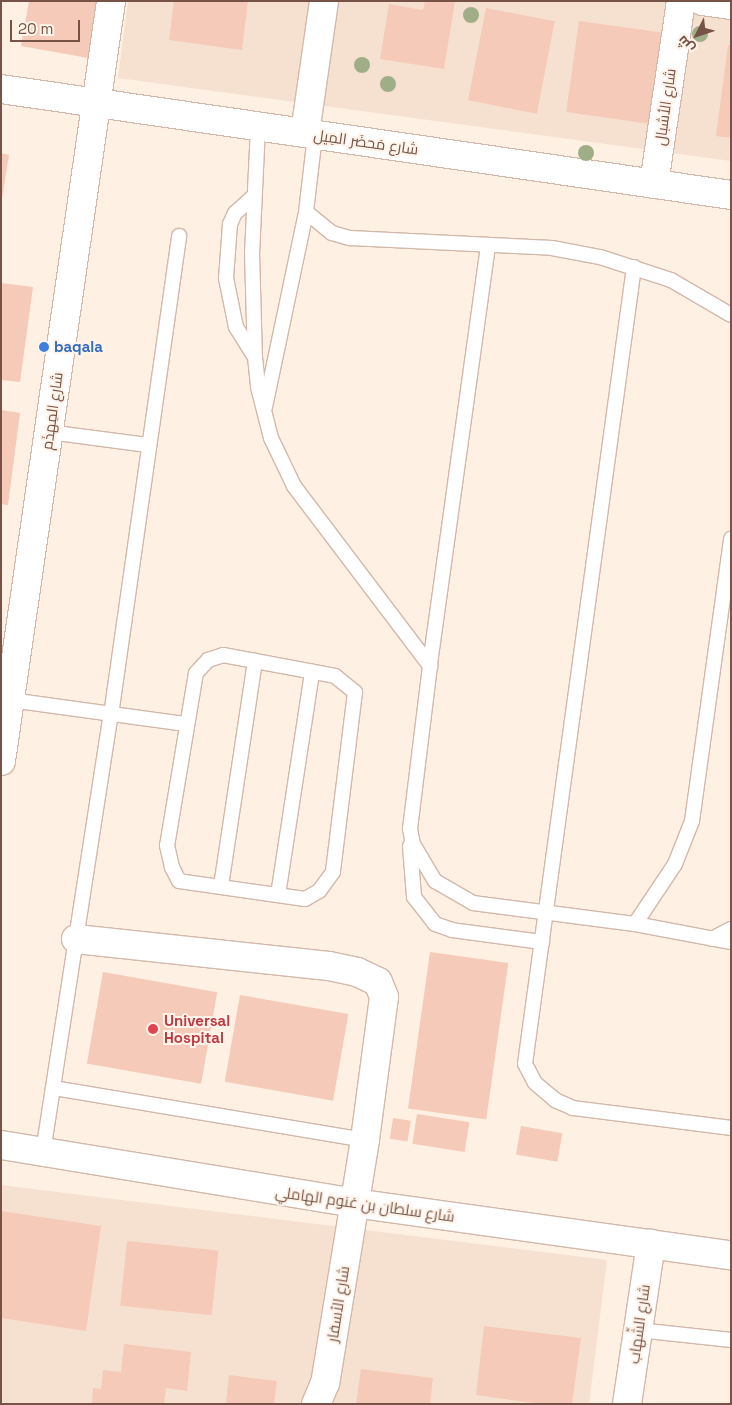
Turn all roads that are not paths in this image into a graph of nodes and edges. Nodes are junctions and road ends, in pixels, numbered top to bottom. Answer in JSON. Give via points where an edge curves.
{"nodes":[{"id":1,"x":111,"y":1,"type":"edge"},
{"id":2,"x":324,"y":1,"type":"edge"},
{"id":3,"x":680,"y":1,"type":"edge"},
{"id":4,"x":702,"y":1,"type":"edge"},
{"id":5,"x":731,"y":6,"type":"edge"},
{"id":6,"x":1,"y":89,"type":"edge"},
{"id":7,"x":96,"y":103,"type":"junction"},
{"id":8,"x":258,"y":126,"type":"junction"},
{"id":9,"x":310,"y":134,"type":"junction"},
{"id":10,"x":654,"y":184,"type":"junction"},
{"id":11,"x":731,"y":195,"type":"edge"},
{"id":12,"x":254,"y":196,"type":"junction"},
{"id":13,"x":306,"y":212,"type":"junction"},
{"id":14,"x":178,"y":236,"type":"dead end"},
{"id":15,"x":488,"y":246,"type":"junction"},
{"id":16,"x":634,"y":267,"type":"junction"},
{"id":17,"x":731,"y":315,"type":"edge"},
{"id":18,"x":255,"y":357,"type":"junction"},
{"id":19,"x":264,"y":413,"type":"junction"},
{"id":20,"x":48,"y":432,"type":"junction"},
{"id":21,"x":148,"y":445,"type":"junction"},
{"id":22,"x":731,"y":539,"type":"edge"},
{"id":23,"x":255,"y":661,"type":"junction"},
{"id":24,"x":430,"y":666,"type":"junction"},
{"id":25,"x":312,"y":672,"type":"junction"},
{"id":26,"x":10,"y":700,"type":"junction"},
{"id":27,"x":111,"y":715,"type":"junction"},
{"id":28,"x":186,"y":724,"type":"junction"},
{"id":29,"x":1,"y":760,"type":"edge"},
{"id":30,"x":410,"y":830,"type":"junction"},
{"id":31,"x":220,"y":886,"type":"junction"},
{"id":32,"x":278,"y":895,"type":"junction"},
{"id":33,"x":547,"y":913,"type":"junction"},
{"id":34,"x":635,"y":924,"type":"junction"},
{"id":35,"x":731,"y":928,"type":"edge"},
{"id":36,"x":76,"y":939,"type":"junction"},
{"id":37,"x":712,"y":939,"type":"junction"},
{"id":38,"x":542,"y":942,"type":"junction"},
{"id":39,"x":731,"y":942,"type":"edge"},
{"id":40,"x":54,"y":1088,"type":"junction"},
{"id":41,"x":731,"y":1128,"type":"edge"},
{"id":42,"x":365,"y":1140,"type":"junction"},
{"id":43,"x":1,"y":1145,"type":"edge"},
{"id":44,"x":43,"y":1152,"type":"junction"},
{"id":45,"x":354,"y":1203,"type":"junction"},
{"id":46,"x":651,"y":1244,"type":"junction"},
{"id":47,"x":731,"y":1254,"type":"edge"},
{"id":48,"x":638,"y":1330,"type":"junction"},
{"id":49,"x":731,"y":1340,"type":"edge"},
{"id":50,"x":316,"y":1404,"type":"edge"},
{"id":51,"x":627,"y":1404,"type":"edge"}],
"edges":[{"from":1,"to":7,"type":"street","name":"شارع المِهذَم"},
{"from":2,"to":9,"type":"street"},
{"from":3,"to":10,"type":"street","name":"شارع الأشبال"},
{"from":4,"to":5,"type":"street"},
{"from":6,"to":7,"type":"street","name":"شارع مَحضَر المِيل"},
{"from":7,"to":8,"type":"street","name":"شارع مَحضَر المِيل"},
{"from":7,"to":20,"type":"street","name":"شارع المِهذَم"},
{"from":8,"to":9,"type":"street","name":"شارع مَحضَر المِيل"},
{"from":8,"to":12,"type":"lane"},
{"from":9,"to":10,"type":"street","name":"شارع مَحضَر المِيل"},
{"from":9,"to":13,"type":"lane"},
{"from":10,"to":11,"type":"street","name":"شارع مَحضَر المِيل"},
{"from":12,"to":18,"type":"lane"},
{"from":12,"to":18,"type":"lane","via":[[235,213],[230,224],[226,278],[236,327]]},
{"from":13,"to":15,"type":"lane","via":[[332,233],[350,238]]},
{"from":13,"to":19,"type":"lane"},
{"from":14,"to":21,"type":"lane"},
{"from":15,"to":16,"type":"lane","via":[[576,251]]},
{"from":15,"to":24,"type":"lane"},
{"from":16,"to":17,"type":"lane","via":[[671,280]]},
{"from":16,"to":33,"type":"lane"},
{"from":18,"to":19,"type":"lane"},
{"from":19,"to":24,"type":"lane","via":[[281,464],[294,486]]},
{"from":20,"to":21,"type":"lane"},
{"from":20,"to":26,"type":"street","name":"شارع المِهذَم"},
{"from":21,"to":27,"type":"lane"},
{"from":22,"to":34,"type":"lane","via":[[692,820],[675,864]]},
{"from":23,"to":25,"type":"lane"},
{"from":23,"to":28,"type":"lane","via":[[223,655],[208,660],[196,673]]},
{"from":23,"to":31,"type":"lane"},
{"from":24,"to":30,"type":"lane"},
{"from":25,"to":32,"type":"lane"},
{"from":25,"to":32,"type":"lane","via":[[335,676],[355,692],[333,872],[319,891],[305,899]]},
{"from":26,"to":27,"type":"lane"},
{"from":26,"to":29,"type":"street","name":"شارع المِهذَم"},
{"from":27,"to":28,"type":"lane"},
{"from":27,"to":36,"type":"lane"},
{"from":28,"to":31,"type":"lane","via":[[168,853],[179,881]]},
{"from":30,"to":33,"type":"lane","via":[[426,870],[446,890],[472,902]]},
{"from":30,"to":38,"type":"lane","via":[[414,897],[435,924],[452,930]]},
{"from":31,"to":32,"type":"lane"},
{"from":33,"to":34,"type":"lane"},
{"from":33,"to":38,"type":"lane"},
{"from":34,"to":37,"type":"lane"},
{"from":35,"to":37,"type":"lane"},
{"from":36,"to":40,"type":"lane"},
{"from":36,"to":42,"type":"street","name":"شارع الأسفار","via":[[329,966],[357,972],[378,982],[384,997]]},
{"from":37,"to":39,"type":"lane"},
{"from":38,"to":41,"type":"lane","via":[[525,1064],[535,1083],[555,1100],[573,1108]]},
{"from":40,"to":42,"type":"lane"},
{"from":40,"to":44,"type":"lane"},
{"from":42,"to":45,"type":"street","name":"شارع الأسفار"},
{"from":43,"to":44,"type":"street","name":"شارع سلطان بن غنوم الهاملي"},
{"from":44,"to":45,"type":"street","name":"شارع سلطان بن غنوم الهاملي"},
{"from":45,"to":46,"type":"street","name":"شارع سلطان بن غنوم الهاملي"},
{"from":45,"to":50,"type":"street","name":"شارع الأسفار","via":[[325,1383]]},
{"from":46,"to":47,"type":"street","name":"شارع سلطان بن غنوم الهاملي"},
{"from":46,"to":48,"type":"street","name":"شارع الشِّهاب"},
{"from":48,"to":49,"type":"lane"},
{"from":48,"to":51,"type":"street","name":"شارع الشِّهاب"}]}
